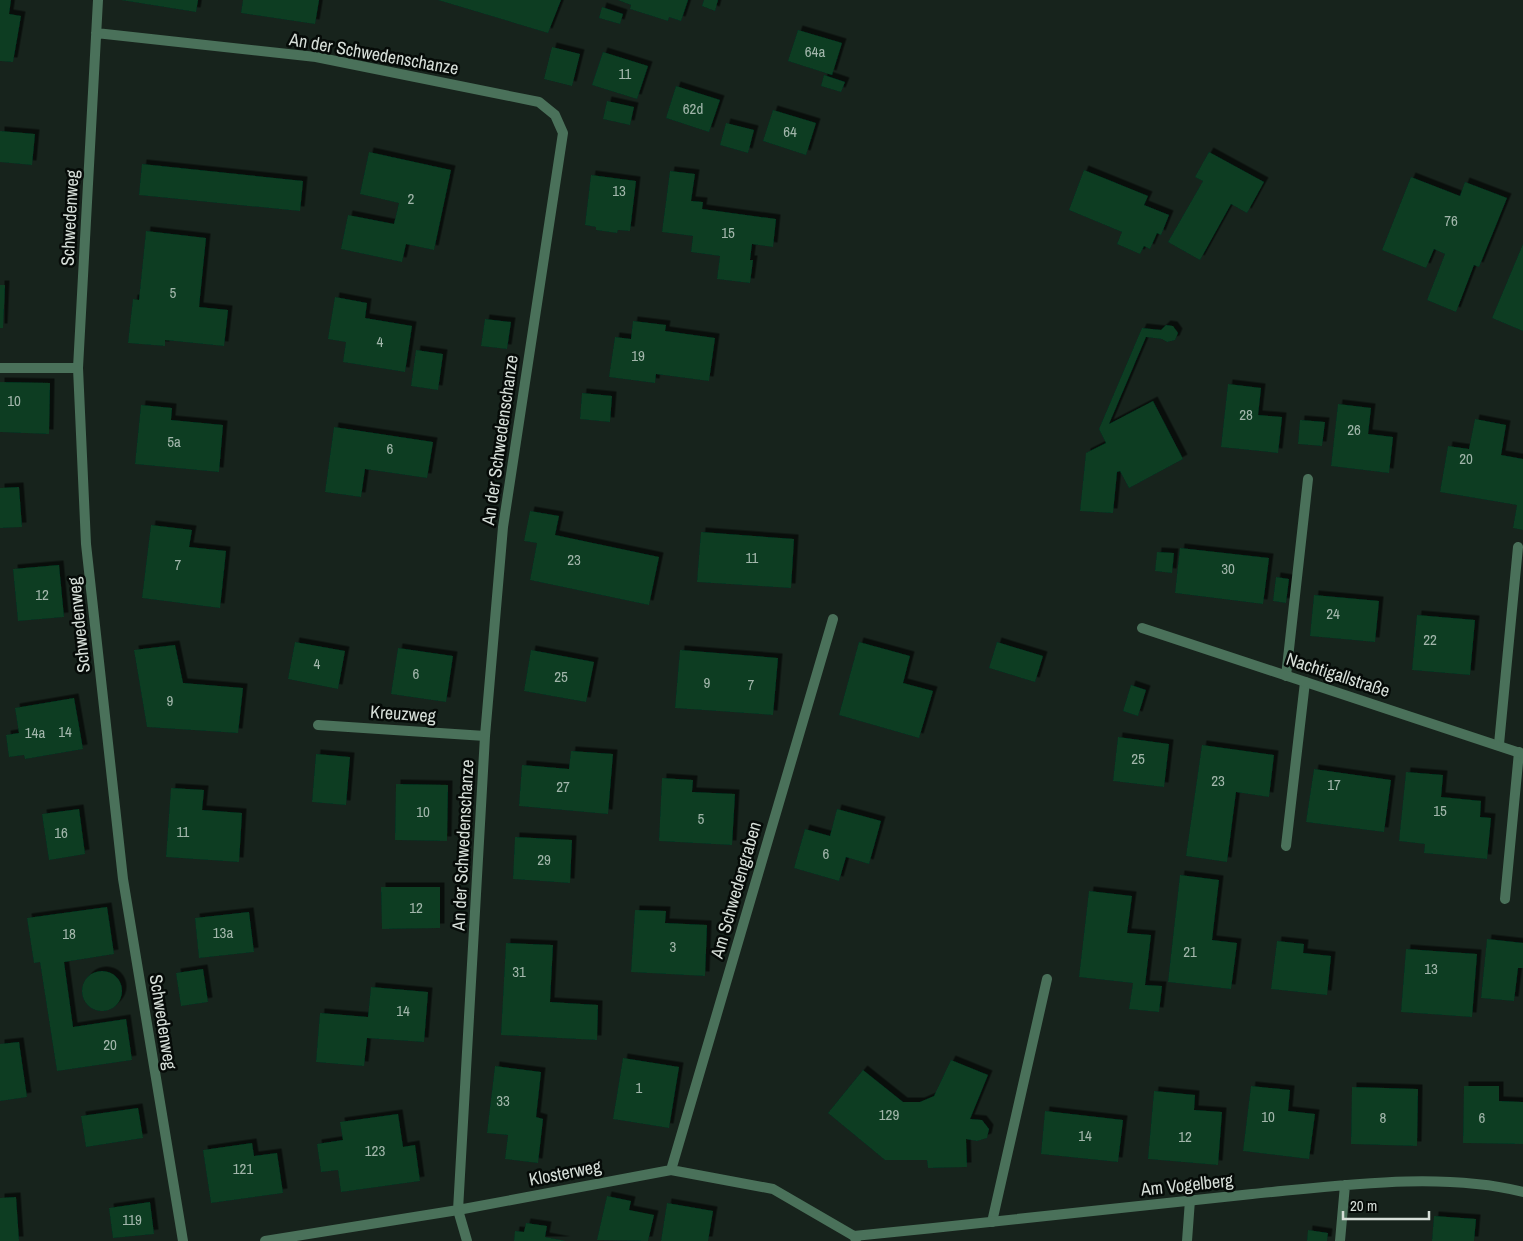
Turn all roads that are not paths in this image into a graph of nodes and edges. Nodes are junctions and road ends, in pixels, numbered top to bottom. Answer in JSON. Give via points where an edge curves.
{"nodes":[{"id":1,"x":98,"y":0,"type":"edge"},
{"id":2,"x":96,"y":33,"type":"junction"},
{"id":3,"x":0,"y":368,"type":"edge"},
{"id":4,"x":78,"y":368,"type":"junction"},
{"id":5,"x":1308,"y":479,"type":"dead end"},
{"id":6,"x":1518,"y":547,"type":"dead end"},
{"id":7,"x":833,"y":619,"type":"dead end"},
{"id":8,"x":1142,"y":628,"type":"dead end"},
{"id":9,"x":1286,"y":676,"type":"junction"},
{"id":10,"x":1305,"y":682,"type":"junction"},
{"id":11,"x":318,"y":725,"type":"dead end"},
{"id":12,"x":486,"y":736,"type":"junction"},
{"id":13,"x":1499,"y":744,"type":"junction"},
{"id":14,"x":1521,"y":753,"type":"edge"},
{"id":15,"x":1286,"y":846,"type":"dead end"},
{"id":16,"x":1505,"y":899,"type":"dead end"},
{"id":17,"x":1047,"y":979,"type":"dead end"},
{"id":18,"x":671,"y":1170,"type":"junction"},
{"id":19,"x":1345,"y":1185,"type":"junction"},
{"id":20,"x":1523,"y":1192,"type":"edge"},
{"id":21,"x":1190,"y":1200,"type":"junction"},
{"id":22,"x":458,"y":1210,"type":"junction"},
{"id":23,"x":992,"y":1222,"type":"junction"},
{"id":24,"x":855,"y":1238,"type":"edge"},
{"id":25,"x":182,"y":1241,"type":"edge"},
{"id":26,"x":265,"y":1241,"type":"edge"},
{"id":27,"x":467,"y":1241,"type":"edge"},
{"id":28,"x":1187,"y":1241,"type":"edge"},
{"id":29,"x":1340,"y":1241,"type":"edge"}],
"edges":[{"from":1,"to":2,"type":"street","name":"Schwedenweg"},
{"from":2,"to":4,"type":"street","name":"Schwedenweg"},
{"from":2,"to":12,"type":"street","name":"An der Schwedenschanze","via":[[316,57],[539,102],[555,115],[563,133],[503,527]]},
{"from":3,"to":4,"type":"street"},
{"from":4,"to":25,"type":"street","name":"Schwedenweg","via":[[86,544],[123,879]]},
{"from":5,"to":9,"type":"street"},
{"from":6,"to":13,"type":"street"},
{"from":7,"to":18,"type":"street","name":"Am Schwedengraben"},
{"from":8,"to":9,"type":"street","name":"Nachtigallstraße"},
{"from":9,"to":10,"type":"street","name":"Nachtigallstraße"},
{"from":10,"to":13,"type":"street","name":"Nachtigallstraße"},
{"from":10,"to":15,"type":"street"},
{"from":11,"to":12,"type":"street","name":"Kreuzweg"},
{"from":12,"to":22,"type":"street","name":"An der Schwedenschanze"},
{"from":13,"to":14,"type":"street","name":"Nachtigallstraße"},
{"from":14,"to":16,"type":"street"},
{"from":17,"to":23,"type":"street"},
{"from":18,"to":22,"type":"street","name":"Klosterweg"},
{"from":18,"to":24,"type":"street","name":"Klosterweg","via":[[773,1189]]},
{"from":19,"to":20,"type":"street","name":"Am Vogelberg","via":[[1399,1182],[1478,1185]]},
{"from":19,"to":21,"type":"street","name":"Am Vogelberg"},
{"from":19,"to":29,"type":"street"},
{"from":21,"to":23,"type":"street","name":"Am Vogelberg"},
{"from":21,"to":28,"type":"street"},
{"from":22,"to":26,"type":"street","name":"Klosterweg"},
{"from":22,"to":27,"type":"street","name":"An der Schwedenschanze"},
{"from":23,"to":24,"type":"street","name":"Am Vogelberg"}]}
